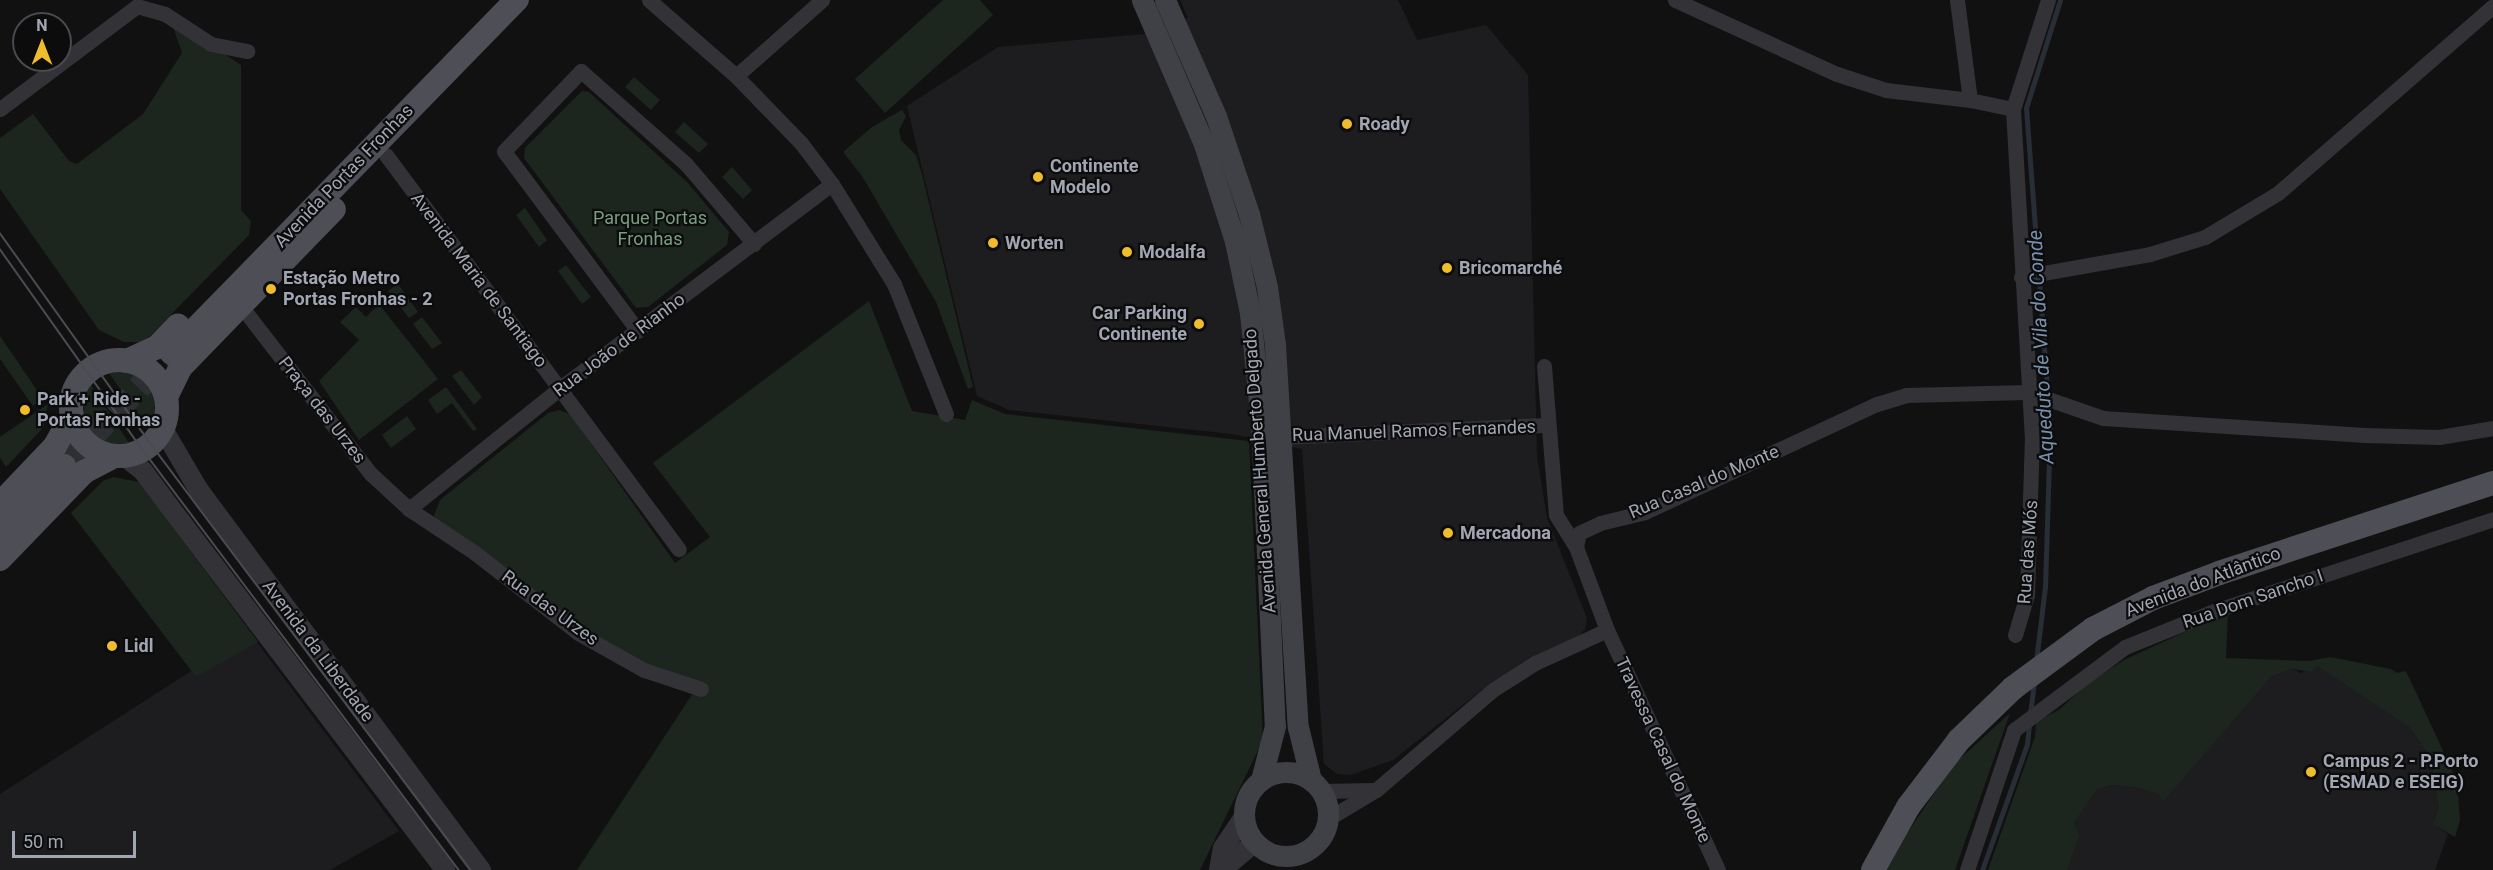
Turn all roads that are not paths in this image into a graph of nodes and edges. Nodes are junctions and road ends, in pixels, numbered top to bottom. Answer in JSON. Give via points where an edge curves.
{"nodes":[{"id":1,"x":517,"y":0,"type":"edge"},
{"id":2,"x":648,"y":0,"type":"edge"},
{"id":3,"x":822,"y":0,"type":"edge"},
{"id":4,"x":1142,"y":0,"type":"edge"},
{"id":5,"x":1165,"y":0,"type":"edge"},
{"id":6,"x":1675,"y":0,"type":"edge"},
{"id":7,"x":1957,"y":0,"type":"edge"},
{"id":8,"x":2048,"y":0,"type":"edge"},
{"id":9,"x":2493,"y":6,"type":"edge"},
{"id":10,"x":472,"y":45,"type":"junction"},
{"id":11,"x":247,"y":51,"type":"dead end"},
{"id":12,"x":736,"y":76,"type":"junction"},
{"id":13,"x":1970,"y":100,"type":"junction"},
{"id":14,"x":0,"y":109,"type":"edge"},
{"id":15,"x":2013,"y":109,"type":"junction"},
{"id":16,"x":386,"y":155,"type":"junction"},
{"id":17,"x":832,"y":184,"type":"junction"},
{"id":18,"x":753,"y":244,"type":"junction"},
{"id":19,"x":2021,"y":277,"type":"junction"},
{"id":20,"x":241,"y":306,"type":"junction"},
{"id":21,"x":638,"y":331,"type":"junction"},
{"id":22,"x":172,"y":353,"type":"tunnel mouth"},
{"id":23,"x":127,"y":361,"type":"junction"},
{"id":24,"x":1544,"y":366,"type":"dead end"},
{"id":25,"x":560,"y":388,"type":"junction"},
{"id":26,"x":2028,"y":392,"type":"junction"},
{"id":27,"x":166,"y":397,"type":"junction"},
{"id":28,"x":946,"y":414,"type":"dead end"},
{"id":29,"x":72,"y":415,"type":"junction"},
{"id":30,"x":1549,"y":426,"type":"junction"},
{"id":31,"x":2493,"y":428,"type":"edge"},
{"id":32,"x":163,"y":429,"type":"junction"},
{"id":33,"x":1280,"y":437,"type":"junction"},
{"id":34,"x":119,"y":456,"type":"junction"},
{"id":35,"x":64,"y":466,"type":"tunnel mouth"},
{"id":36,"x":2493,"y":483,"type":"edge"},
{"id":37,"x":0,"y":504,"type":"edge"},
{"id":38,"x":409,"y":508,"type":"junction"},
{"id":39,"x":2493,"y":519,"type":"edge"},
{"id":40,"x":0,"y":532,"type":"edge"},
{"id":41,"x":1576,"y":547,"type":"junction"},
{"id":42,"x":679,"y":549,"type":"dead end"},
{"id":43,"x":0,"y":559,"type":"edge"},
{"id":44,"x":1607,"y":630,"type":"junction"},
{"id":45,"x":2015,"y":635,"type":"dead end"},
{"id":46,"x":701,"y":689,"type":"dead end"},
{"id":47,"x":1262,"y":780,"type":"junction"},
{"id":48,"x":1316,"y":785,"type":"junction"},
{"id":49,"x":1376,"y":790,"type":"junction"},
{"id":50,"x":1244,"y":817,"type":"junction"},
{"id":51,"x":1329,"y":818,"type":"junction"},
{"id":52,"x":1307,"y":851,"type":"junction"},
{"id":53,"x":1265,"y":854,"type":"edge"},
{"id":54,"x":445,"y":870,"type":"edge"},
{"id":55,"x":481,"y":870,"type":"edge"},
{"id":56,"x":1220,"y":870,"type":"edge"},
{"id":57,"x":1296,"y":870,"type":"edge"},
{"id":58,"x":1718,"y":870,"type":"edge"},
{"id":59,"x":1873,"y":870,"type":"edge"},
{"id":60,"x":1967,"y":870,"type":"edge"}],
"edges":[{"from":1,"to":10,"type":"main road","name":"Avenida Portas Fronhas"},
{"from":2,"to":12,"type":"street"},
{"from":3,"to":12,"type":"street"},
{"from":4,"to":47,"type":"main road","name":"Avenida General Humberto Delgado","via":[[1204,144],[1235,241],[1250,313],[1261,422],[1275,726]]},
{"from":5,"to":33,"type":"main road","name":"Avenida General Humberto Delgado","via":[[1212,106],[1255,235],[1275,345]]},
{"from":6,"to":13,"type":"street","via":[[1837,74],[1887,90]]},
{"from":7,"to":13,"type":"street"},
{"from":8,"to":15,"type":"street"},
{"from":9,"to":19,"type":"street","via":[[2278,193],[2205,237],[2150,254]]},
{"from":10,"to":16,"type":"main road","via":[[415,125]]},
{"from":10,"to":22,"type":"main road","name":"Avenida Portas Fronhas"},
{"from":10,"to":23,"type":"main road","via":[[392,102],[157,346]]},
{"from":11,"to":14,"type":"street","via":[[211,44],[165,14],[142,6],[129,10]]},
{"from":12,"to":17,"type":"street","via":[[801,142]]},
{"from":13,"to":15,"type":"street"},
{"from":15,"to":19,"type":"street","name":"Rua das Mós"},
{"from":16,"to":20,"type":"main road"},
{"from":16,"to":25,"type":"street","name":"Avenida Maria de Santiago"},
{"from":17,"to":18,"type":"street","name":"Rua João de Rianho"},
{"from":17,"to":28,"type":"street","via":[[894,284]]},
{"from":18,"to":21,"type":"street","name":"Rua João de Rianho"},
{"from":18,"to":21,"type":"street","via":[[686,164],[581,71],[504,151]]},
{"from":19,"to":26,"type":"street","name":"Rua das Mós"},
{"from":20,"to":27,"type":"main road","via":[[180,368]]},
{"from":20,"to":38,"type":"street","name":"Praça das Urzes","via":[[371,474]]},
{"from":21,"to":25,"type":"street","name":"Rua João de Rianho"},
{"from":23,"to":27,"type":"main road","via":[[152,373]]},
{"from":23,"to":29,"type":"main road","via":[[106,362],[88,372],[77,385]]},
{"from":24,"to":30,"type":"street"},
{"from":25,"to":38,"type":"street","name":"Rua João de Rianho"},
{"from":25,"to":42,"type":"street","name":"Avenida Maria de Santiago"},
{"from":26,"to":31,"type":"street","via":[[2103,418],[2439,437]]},
{"from":26,"to":41,"type":"street","name":"Rua Casal do Monte","via":[[1906,395],[1877,404],[1645,512],[1600,523],[1580,533]]},
{"from":26,"to":45,"type":"street","name":"Rua das Mós","via":[[2032,543],[2027,595]]},
{"from":27,"to":32,"type":"main road"},
{"from":29,"to":34,"type":"main road","via":[[86,443]]},
{"from":29,"to":37,"type":"main road","via":[[55,446]]},
{"from":30,"to":33,"type":"street","name":"Rua Manuel Ramos Fernandes"},
{"from":30,"to":41,"type":"street","via":[[1556,515]]},
{"from":32,"to":34,"type":"main road","via":[[147,447]]},
{"from":32,"to":55,"type":"street","name":"Avenida da Liberdade","via":[[198,489]]},
{"from":33,"to":48,"type":"main road","name":"Avenida General Humberto Delgado","via":[[1298,727]]},
{"from":34,"to":43,"type":"main road","via":[[84,472]]},
{"from":34,"to":54,"type":"street","name":"Avenida da Liberdade","via":[[142,471],[170,506]]},
{"from":35,"to":40,"type":"main road"},
{"from":36,"to":59,"type":"main road","name":"Avenida do Atlântico","via":[[2219,573],[2153,598],[2093,629],[2013,688],[1959,740],[1908,807]]},
{"from":38,"to":46,"type":"street","name":"Rua das Urzes","via":[[475,553],[578,633],[644,670]]},
{"from":39,"to":60,"type":"street","name":"Rua Dom Sancho I","via":[[2214,611],[2125,647],[2014,730]]},
{"from":41,"to":44,"type":"street"},
{"from":44,"to":49,"type":"street","via":[[1535,663],[1494,689]]},
{"from":44,"to":58,"type":"street","name":"Travessa Casal do Monte"},
{"from":47,"to":48,"type":"main road","via":[[1287,772]]},
{"from":47,"to":50,"type":"main road","name":"Avenida General Humberto Delgado","via":[[1245,803]]},
{"from":48,"to":49,"type":"street"},
{"from":48,"to":51,"type":"main road","name":"Avenida General Humberto Delgado"},
{"from":49,"to":51,"type":"street"},
{"from":50,"to":53,"type":"main road"},
{"from":50,"to":56,"type":"street","via":[[1222,848]]},
{"from":51,"to":52,"type":"main road","via":[[1321,837]]},
{"from":52,"to":53,"type":"main road","via":[[1280,856]]},
{"from":52,"to":57,"type":"main road"},
{"from":53,"to":56,"type":"street"}]}
